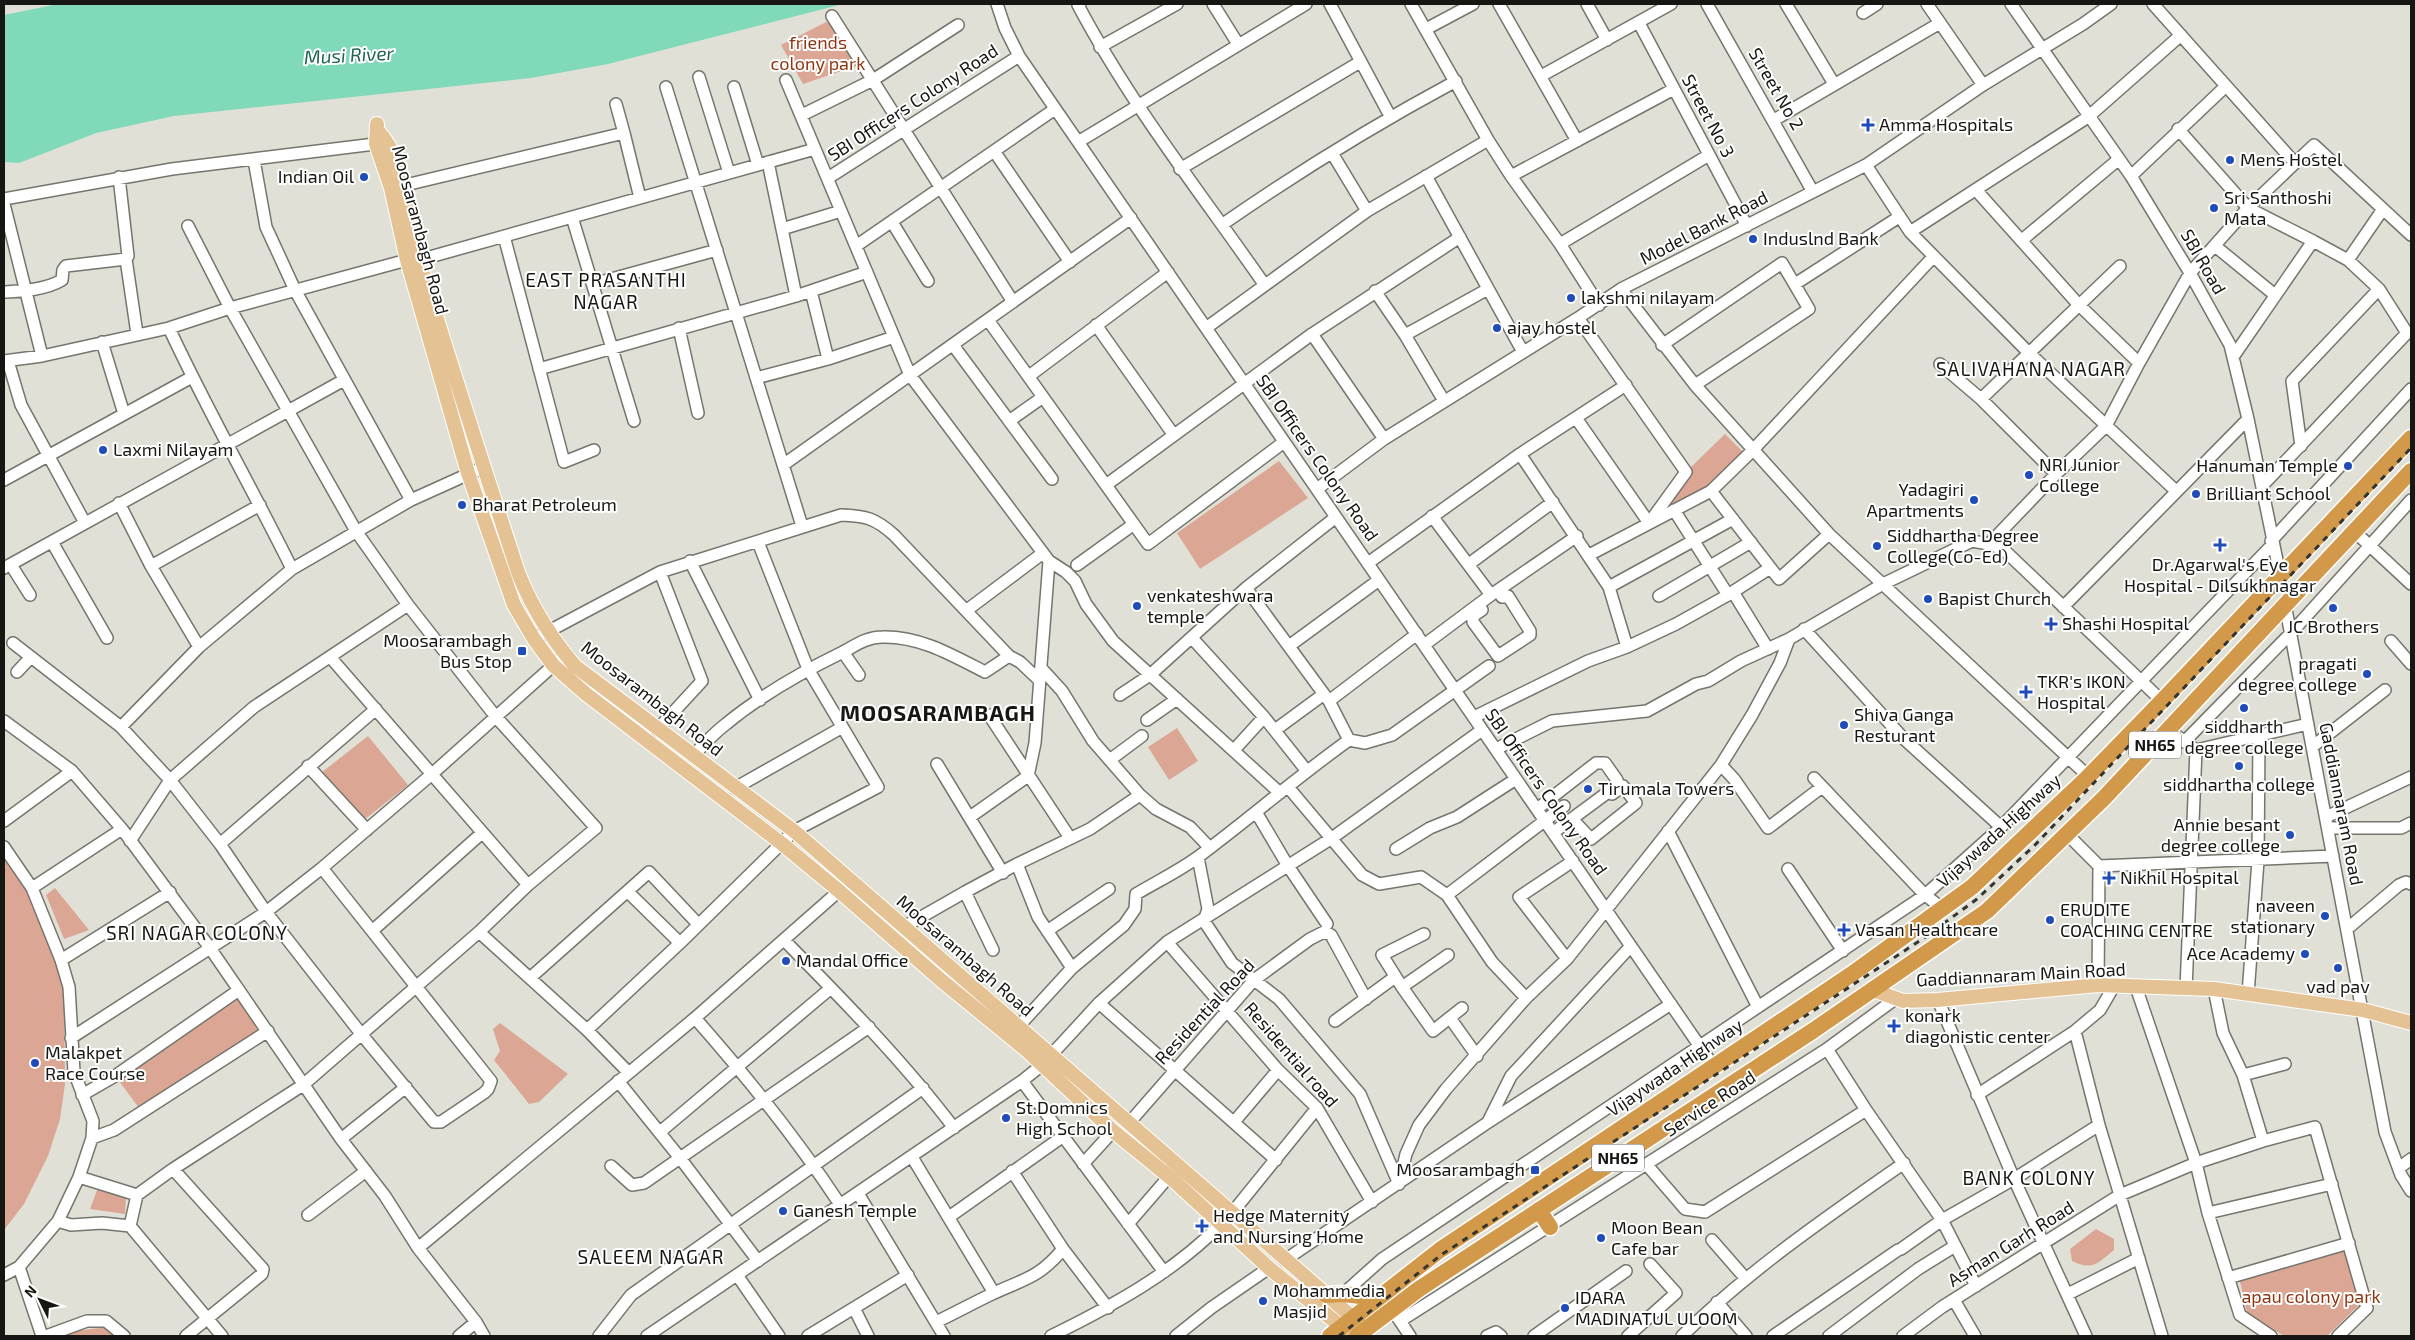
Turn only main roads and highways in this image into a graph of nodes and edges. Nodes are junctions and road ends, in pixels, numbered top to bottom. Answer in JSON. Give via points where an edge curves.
{"nodes":[{"id":1,"x":413,"y":260,"type":"junction"},
{"id":2,"x":2411,"y":438,"type":"edge"},
{"id":3,"x":2411,"y":471,"type":"edge"},
{"id":4,"x":2142,"y":720,"type":"junction"},
{"id":5,"x":2165,"y":735,"type":"junction"},
{"id":6,"x":1984,"y":876,"type":"junction"},
{"id":7,"x":2002,"y":896,"type":"junction"},
{"id":8,"x":898,"y":932,"type":"junction"},
{"id":9,"x":1873,"y":990,"type":"junction"},
{"id":10,"x":2411,"y":1023,"type":"edge"},
{"id":11,"x":1047,"y":1060,"type":"junction"},
{"id":12,"x":1641,"y":1116,"type":"junction"},
{"id":13,"x":1649,"y":1138,"type":"junction"},
{"id":14,"x":1539,"y":1210,"type":"junction"},
{"id":15,"x":1550,"y":1227,"type":"road end"},
{"id":16,"x":1326,"y":1295,"type":"junction"},
{"id":17,"x":1378,"y":1298,"type":"junction"},
{"id":18,"x":1350,"y":1330,"type":"edge"}],
"edges":[{"from":1,"to":1,"type":"main road","name":"Moosarambagh Road","via":[[405,186],[380,135],[391,188]]},
{"from":1,"to":8,"type":"main road","name":"Moosarambagh Road","via":[[519,575],[547,631],[575,666],[794,831]]},
{"from":1,"to":8,"type":"main road","name":"Moosarambagh Road","via":[[468,473],[508,591],[534,639],[553,664],[586,694],[782,843],[839,891]]},
{"from":2,"to":4,"type":"highway","name":"Vijaywada Highway","number":"NH65"},
{"from":3,"to":5,"type":"highway","number":"NH65"},
{"from":4,"to":5,"type":"highway"},
{"from":4,"to":6,"type":"highway","name":"Vijaywada Highway","number":"NH65"},
{"from":5,"to":7,"type":"highway","number":"NH65"},
{"from":6,"to":7,"type":"highway"},
{"from":6,"to":12,"type":"highway","name":"Vijaywada Highway","number":"NH65","via":[[1852,974]]},
{"from":7,"to":9,"type":"highway","number":"NH65","via":[[1987,911]]},
{"from":8,"to":11,"type":"main road","name":"Moosarambagh Road","via":[[1018,1026]]},
{"from":8,"to":11,"type":"main road","name":"Moosarambagh Road","via":[[942,981]]},
{"from":9,"to":10,"type":"main road","name":"Gaddiannaram Main Road","via":[[1894,999],[1938,1000],[2098,985],[2214,989],[2363,1010]]},
{"from":9,"to":13,"type":"highway","number":"NH65"},
{"from":11,"to":16,"type":"main road","name":"Moosarambagh Road","via":[[1129,1123]]},
{"from":11,"to":18,"type":"main road","name":"Moosarambagh Road","via":[[1113,1131],[1270,1268]]},
{"from":12,"to":13,"type":"highway"},
{"from":12,"to":17,"type":"highway","name":"Vijaywada Highway","number":"NH65","via":[[1440,1250]]},
{"from":13,"to":14,"type":"highway","number":"NH65"},
{"from":14,"to":15,"type":"highway"},
{"from":14,"to":18,"type":"highway","number":"NH65","via":[[1419,1289],[1396,1315]]},
{"from":16,"to":17,"type":"highway"},
{"from":16,"to":18,"type":"main road","name":"Moosarambagh Road"},
{"from":17,"to":18,"type":"highway","name":"Vijaywada Highway","number":"NH65"}]}
